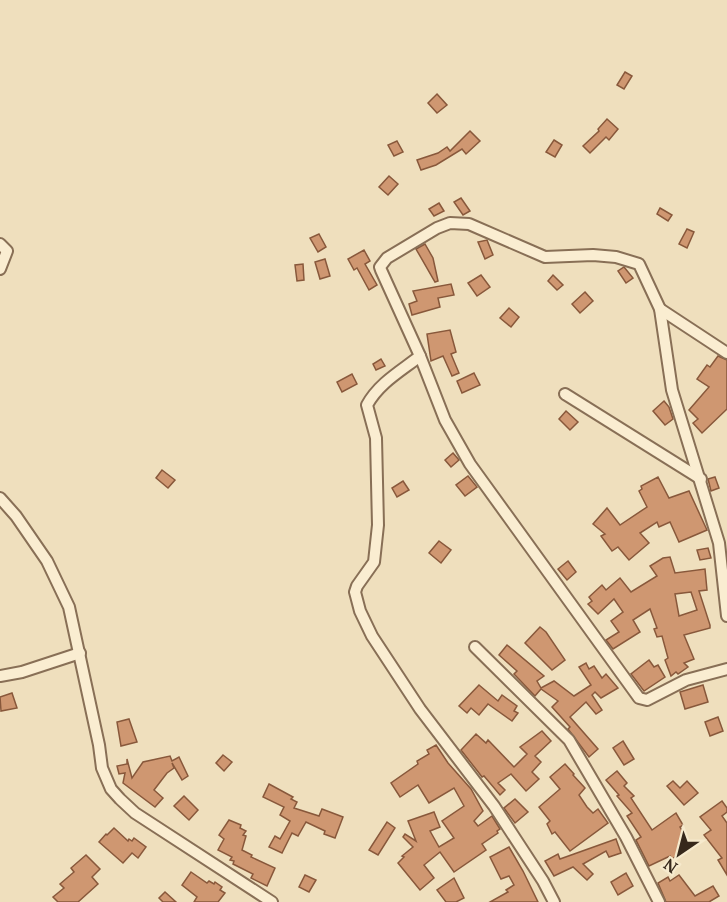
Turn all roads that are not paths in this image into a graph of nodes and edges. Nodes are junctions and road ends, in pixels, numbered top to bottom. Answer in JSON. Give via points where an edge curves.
{"nodes":[{"id":1,"x":0,"y":244,"type":"edge"},
{"id":2,"x":0,"y":269,"type":"edge"},
{"id":3,"x":660,"y":309,"type":"junction"},
{"id":4,"x":727,"y":353,"type":"edge"},
{"id":5,"x":420,"y":356,"type":"junction"},
{"id":6,"x":565,"y":394,"type":"dead end"},
{"id":7,"x":701,"y":479,"type":"junction"},
{"id":8,"x":0,"y":498,"type":"edge"},
{"id":9,"x":727,"y":616,"type":"edge"},
{"id":10,"x":475,"y":647,"type":"dead end"},
{"id":11,"x":81,"y":653,"type":"junction"},
{"id":12,"x":727,"y":669,"type":"edge"},
{"id":13,"x":0,"y":676,"type":"edge"},
{"id":14,"x":272,"y":902,"type":"edge"},
{"id":15,"x":554,"y":902,"type":"edge"},
{"id":16,"x":660,"y":902,"type":"edge"}],
"edges":[{"from":1,"to":2,"type":"street","via":[[7,251]]},
{"from":3,"to":4,"type":"street"},
{"from":3,"to":5,"type":"street","via":[[639,264],[593,255],[545,257],[468,224],[450,223],[387,258],[380,267]]},
{"from":3,"to":7,"type":"street","via":[[672,390]]},
{"from":5,"to":12,"type":"street","via":[[445,420],[470,464],[639,698],[647,700],[686,680]]},
{"from":5,"to":15,"type":"street","via":[[382,385],[367,405],[376,438],[378,525],[374,562],[357,586],[356,599],[372,636],[420,709],[494,806]]},
{"from":6,"to":7,"type":"street"},
{"from":7,"to":9,"type":"street","via":[[719,543]]},
{"from":8,"to":11,"type":"street","via":[[47,561],[69,607]]},
{"from":10,"to":16,"type":"street","via":[[569,740]]},
{"from":11,"to":13,"type":"street"},
{"from":11,"to":14,"type":"street","via":[[102,768],[111,789],[135,813]]}]}
